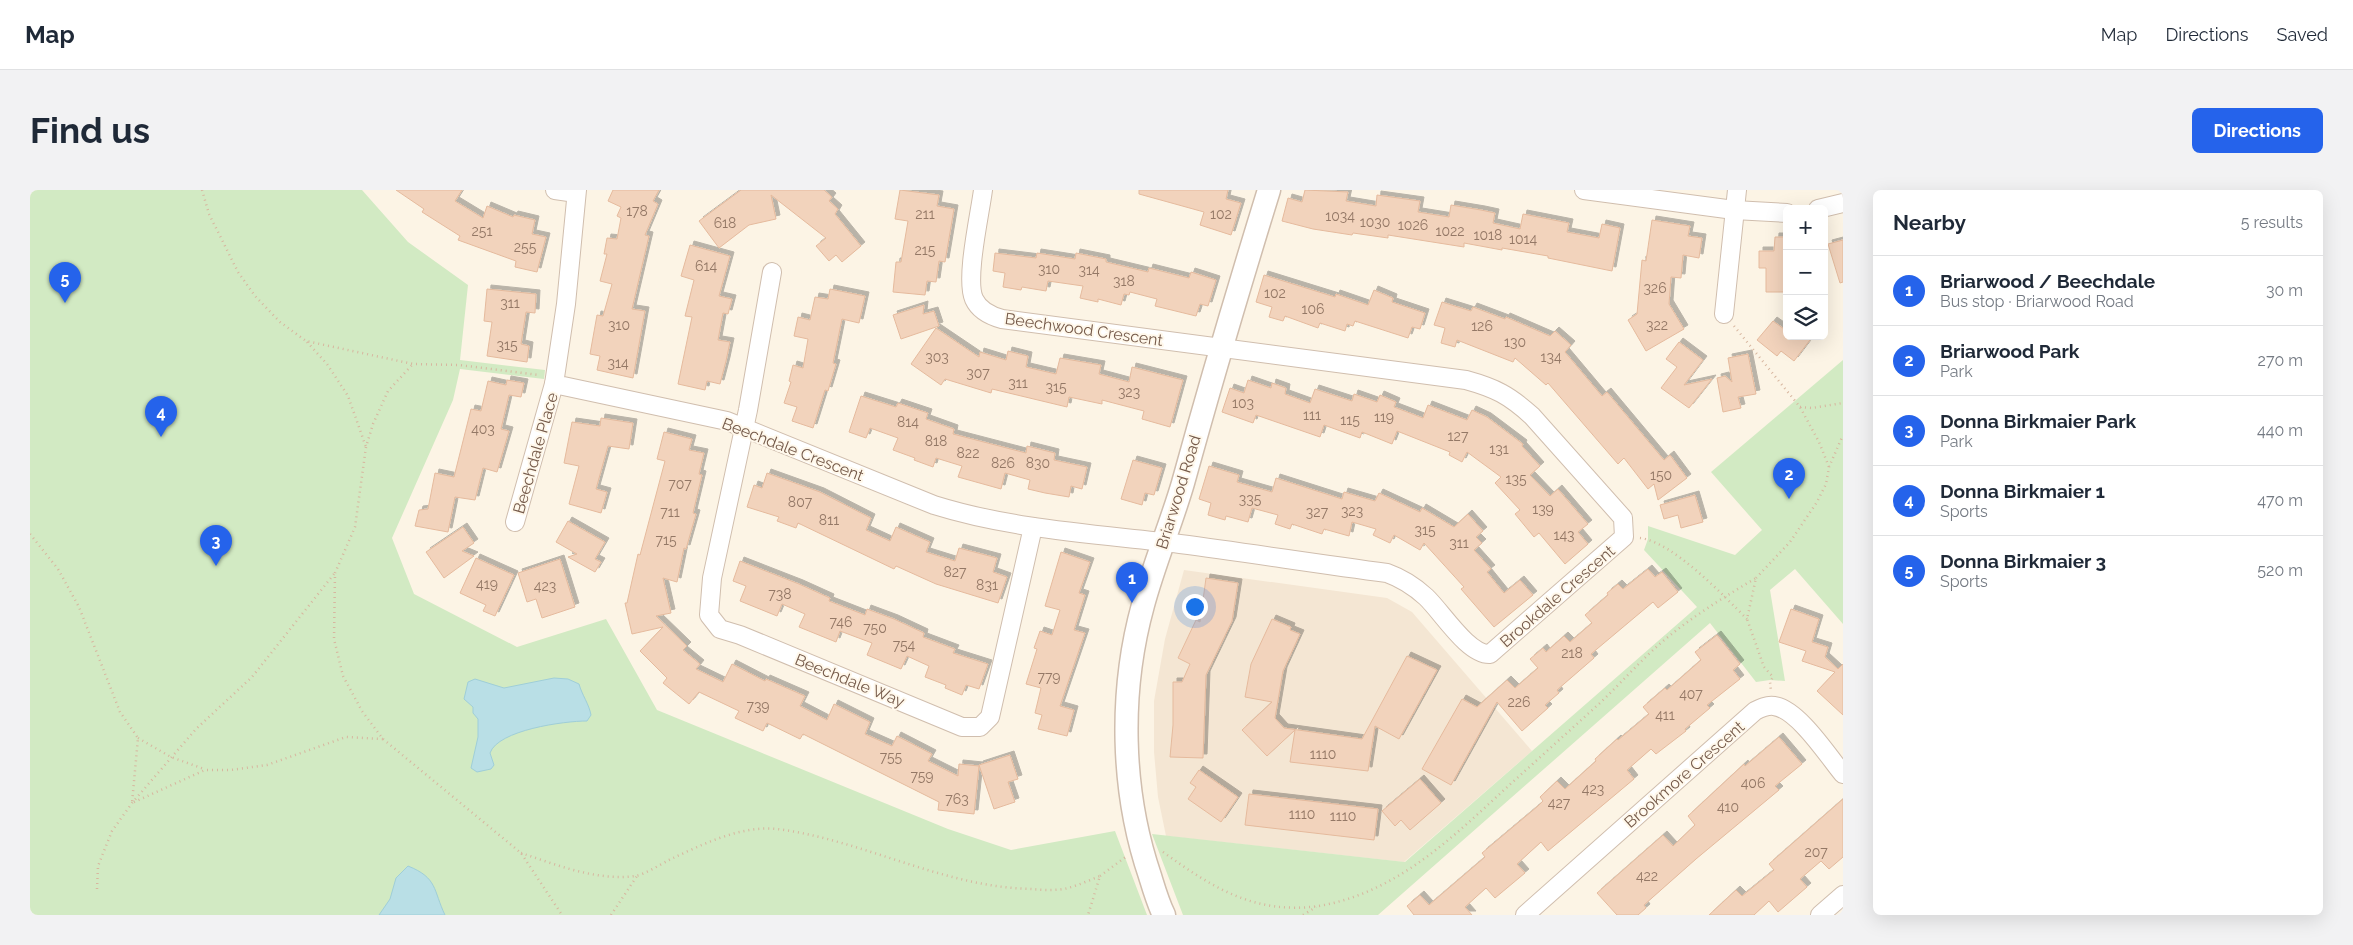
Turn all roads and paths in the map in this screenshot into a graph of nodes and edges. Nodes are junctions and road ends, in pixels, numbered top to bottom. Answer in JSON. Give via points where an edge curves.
{"nodes":[{"id":1,"x":202,"y":190,"type":"edge"},
{"id":2,"x":554,"y":190,"type":"edge"},
{"id":3,"x":983,"y":190,"type":"edge"},
{"id":4,"x":1268,"y":190,"type":"edge"},
{"id":5,"x":1584,"y":190,"type":"edge"},
{"id":6,"x":1738,"y":190,"type":"edge"},
{"id":7,"x":577,"y":192,"type":"edge"},
{"id":8,"x":1843,"y":203,"type":"edge"},
{"id":9,"x":1828,"y":207,"type":"edge"},
{"id":10,"x":1734,"y":210,"type":"junction"},
{"id":11,"x":1783,"y":213,"type":"edge"},
{"id":12,"x":772,"y":272,"type":"dead end"},
{"id":13,"x":1724,"y":314,"type":"dead end"},
{"id":14,"x":1744,"y":339,"type":"dead end"},
{"id":15,"x":306,"y":341,"type":"junction"},
{"id":16,"x":1222,"y":346,"type":"junction"},
{"id":17,"x":413,"y":364,"type":"junction"},
{"id":18,"x":556,"y":376,"type":"junction"},
{"id":19,"x":1843,"y":403,"type":"edge"},
{"id":20,"x":1800,"y":407,"type":"junction"},
{"id":21,"x":744,"y":428,"type":"junction"},
{"id":22,"x":1843,"y":435,"type":"edge"},
{"id":23,"x":366,"y":447,"type":"junction"},
{"id":24,"x":1829,"y":467,"type":"junction"},
{"id":25,"x":515,"y":522,"type":"dead end"},
{"id":26,"x":1033,"y":527,"type":"junction"},
{"id":27,"x":30,"y":534,"type":"edge"},
{"id":28,"x":1642,"y":539,"type":"dead end"},
{"id":29,"x":1164,"y":542,"type":"junction"},
{"id":30,"x":335,"y":573,"type":"junction"},
{"id":31,"x":1756,"y":578,"type":"junction"},
{"id":32,"x":1725,"y":597,"type":"junction"},
{"id":33,"x":1747,"y":619,"type":"junction"},
{"id":34,"x":1770,"y":682,"type":"dead end"},
{"id":35,"x":138,"y":738,"type":"junction"},
{"id":36,"x":383,"y":739,"type":"junction"},
{"id":37,"x":171,"y":757,"type":"junction"},
{"id":38,"x":205,"y":770,"type":"junction"},
{"id":39,"x":1843,"y":774,"type":"edge"},
{"id":40,"x":132,"y":803,"type":"junction"},
{"id":41,"x":521,"y":853,"type":"junction"},
{"id":42,"x":1142,"y":853,"type":"junction"},
{"id":43,"x":637,"y":876,"type":"junction"},
{"id":44,"x":1100,"y":876,"type":"junction"},
{"id":45,"x":96,"y":889,"type":"dead end"},
{"id":46,"x":1843,"y":895,"type":"edge"},
{"id":47,"x":1318,"y":906,"type":"junction"},
{"id":48,"x":562,"y":915,"type":"edge"},
{"id":49,"x":611,"y":915,"type":"edge"},
{"id":50,"x":1088,"y":915,"type":"edge"},
{"id":51,"x":1164,"y":915,"type":"edge"},
{"id":52,"x":1304,"y":915,"type":"edge"},
{"id":53,"x":1525,"y":915,"type":"edge"},
{"id":54,"x":1820,"y":915,"type":"edge"}],
"edges":[{"from":1,"to":15,"type":"path","via":[[209,214],[238,272],[280,322]]},
{"from":2,"to":7,"type":"street"},
{"from":3,"to":16,"type":"street","name":"Beechwood Crescent","via":[[970,283],[974,298],[991,316]]},
{"from":4,"to":16,"type":"street","name":"Briarwood Road"},
{"from":5,"to":10,"type":"street"},
{"from":6,"to":10,"type":"street"},
{"from":7,"to":18,"type":"street"},
{"from":8,"to":9,"type":"street"},
{"from":10,"to":11,"type":"street"},
{"from":10,"to":13,"type":"street"},
{"from":12,"to":21,"type":"street","name":"Beechdale Way"},
{"from":14,"to":20,"type":"path"},
{"from":15,"to":17,"type":"path"},
{"from":15,"to":23,"type":"path","via":[[348,396]]},
{"from":16,"to":29,"type":"street","name":"Briarwood Road"},
{"from":16,"to":29,"type":"street","name":"Brookdale Crescent","via":[[1466,380],[1495,388],[1532,416],[1623,518],[1624,537],[1490,654],[1482,654],[1469,645],[1426,598],[1398,577]]},
{"from":17,"to":18,"type":"path","via":[[459,364],[542,375],[543,366]]},
{"from":17,"to":23,"type":"path","via":[[388,391]]},
{"from":18,"to":21,"type":"street","name":"Beechdale Crescent"},
{"from":18,"to":25,"type":"street","name":"Beechdale Place"},
{"from":19,"to":20,"type":"path"},
{"from":20,"to":24,"type":"path"},
{"from":21,"to":26,"type":"street","name":"Beechdale Crescent","via":[[934,505],[967,515]]},
{"from":21,"to":26,"type":"street","name":"Beechdale Way","via":[[712,578],[709,615],[720,629],[962,727],[980,727],[990,717]]},
{"from":22,"to":24,"type":"path"},
{"from":23,"to":30,"type":"path","via":[[355,527]]},
{"from":24,"to":31,"type":"path","via":[[1826,484],[1796,534]]},
{"from":26,"to":29,"type":"street","name":"Beechdale Crescent"},
{"from":27,"to":35,"type":"path","via":[[58,569],[79,607],[120,712]]},
{"from":28,"to":32,"type":"path","via":[[1648,539],[1668,551],[1713,584]]},
{"from":29,"to":42,"type":"street","name":"Briarwood Road","via":[[1142,607],[1126,728],[1128,773]]},
{"from":30,"to":36,"type":"path","via":[[334,639],[343,676],[362,711]]},
{"from":30,"to":37,"type":"path","via":[[252,677]]},
{"from":31,"to":32,"type":"path"},
{"from":31,"to":33,"type":"path"},
{"from":32,"to":33,"type":"path"},
{"from":32,"to":47,"type":"path","via":[[1663,642],[1467,824],[1415,866],[1379,887]]},
{"from":33,"to":34,"type":"path","via":[[1764,667],[1773,677]]},
{"from":35,"to":37,"type":"path"},
{"from":35,"to":40,"type":"path"},
{"from":36,"to":38,"type":"path","via":[[346,737],[267,765]]},
{"from":36,"to":41,"type":"path"},
{"from":37,"to":38,"type":"path"},
{"from":37,"to":40,"type":"path"},
{"from":38,"to":40,"type":"path"},
{"from":39,"to":53,"type":"street","name":"Brookmore Crescent","via":[[1794,717],[1784,709],[1764,707]]},
{"from":40,"to":45,"type":"path","via":[[112,831],[98,866]]},
{"from":41,"to":43,"type":"path","via":[[577,870],[613,877]]},
{"from":41,"to":48,"type":"path"},
{"from":42,"to":44,"type":"path","via":[[1122,858]]},
{"from":42,"to":47,"type":"path","via":[[1158,849],[1205,883],[1249,902]]},
{"from":42,"to":51,"type":"street","name":"Briarwood Road"},
{"from":43,"to":44,"type":"path","via":[[739,832],[775,829],[818,836],[942,876],[982,884],[1018,889],[1067,888]]},
{"from":43,"to":49,"type":"path"},
{"from":44,"to":50,"type":"path"},
{"from":46,"to":54,"type":"street"},
{"from":47,"to":52,"type":"path"}]}
